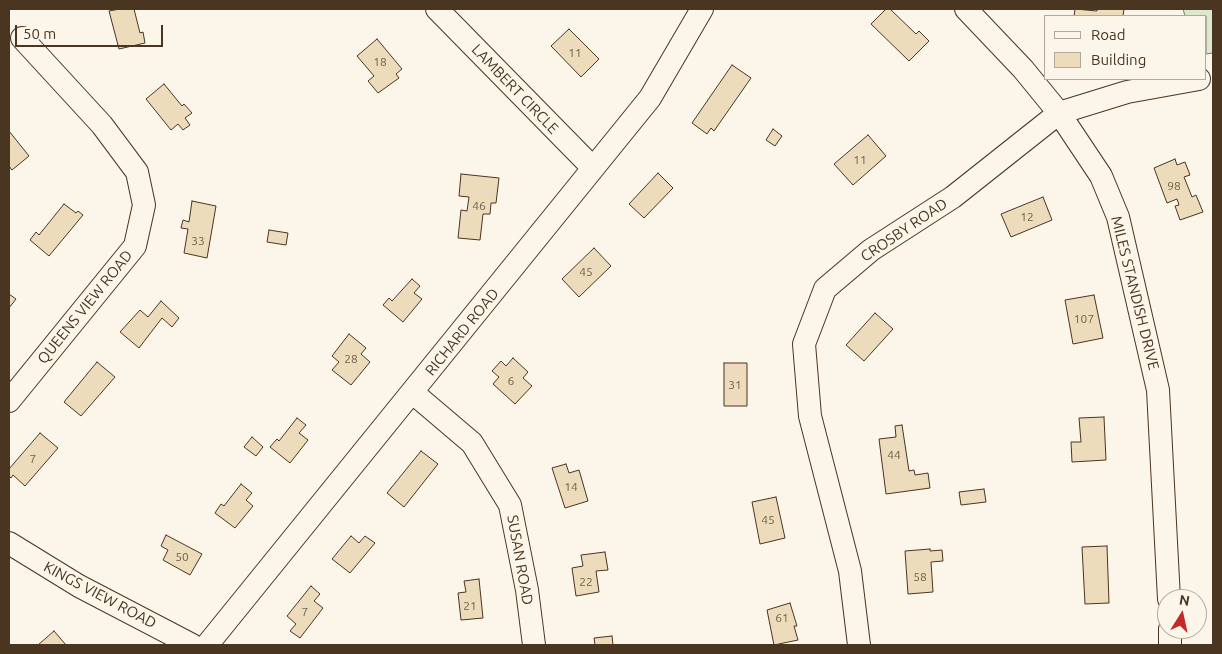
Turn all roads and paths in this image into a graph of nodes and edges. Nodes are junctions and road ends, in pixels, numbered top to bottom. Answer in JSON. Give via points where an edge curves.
{"nodes":[{"id":1,"x":437,"y":9,"type":"edge"},
{"id":2,"x":702,"y":9,"type":"edge"},
{"id":3,"x":966,"y":9,"type":"edge"},
{"id":4,"x":22,"y":38,"type":"dead end"},
{"id":5,"x":1193,"y":80,"type":"edge"},
{"id":6,"x":1059,"y":113,"type":"junction"},
{"id":7,"x":593,"y":168,"type":"junction"},
{"id":8,"x":412,"y":392,"type":"junction"},
{"id":9,"x":9,"y":401,"type":"edge"},
{"id":10,"x":9,"y":543,"type":"edge"},
{"id":11,"x":1169,"y":589,"type":"edge"},
{"id":12,"x":192,"y":645,"type":"edge"},
{"id":13,"x":207,"y":645,"type":"edge"},
{"id":14,"x":534,"y":645,"type":"edge"},
{"id":15,"x":859,"y":645,"type":"edge"}],
"edges":[{"from":1,"to":7,"type":"street","name":"LAMBERT CIRCLE"},
{"from":2,"to":7,"type":"street","name":"RICHARD ROAD","via":[[650,98]]},
{"from":3,"to":6,"type":"street","name":"MILES STANDISH DRIVE"},
{"from":4,"to":9,"type":"street","name":"QUEENS VIEW ROAD","via":[[102,125],[137,172],[144,205],[135,246]]},
{"from":5,"to":6,"type":"street","via":[[1127,92]]},
{"from":6,"to":11,"type":"street","name":"MILES STANDISH DRIVE","via":[[1101,176],[1118,217],[1149,347],[1158,390],[1162,435]]},
{"from":6,"to":15,"type":"street","name":"CROSBY ROAD","via":[[954,197],[871,250],[825,289],[804,344],[810,416],[850,572]]},
{"from":7,"to":8,"type":"street","name":"RICHARD ROAD"},
{"from":8,"to":13,"type":"street","name":"RICHARD ROAD"},
{"from":8,"to":14,"type":"street","name":"SUSAN ROAD","via":[[472,442],[510,506]]},
{"from":10,"to":12,"type":"street","name":"KINGS VIEW ROAD","via":[[79,586]]}]}
